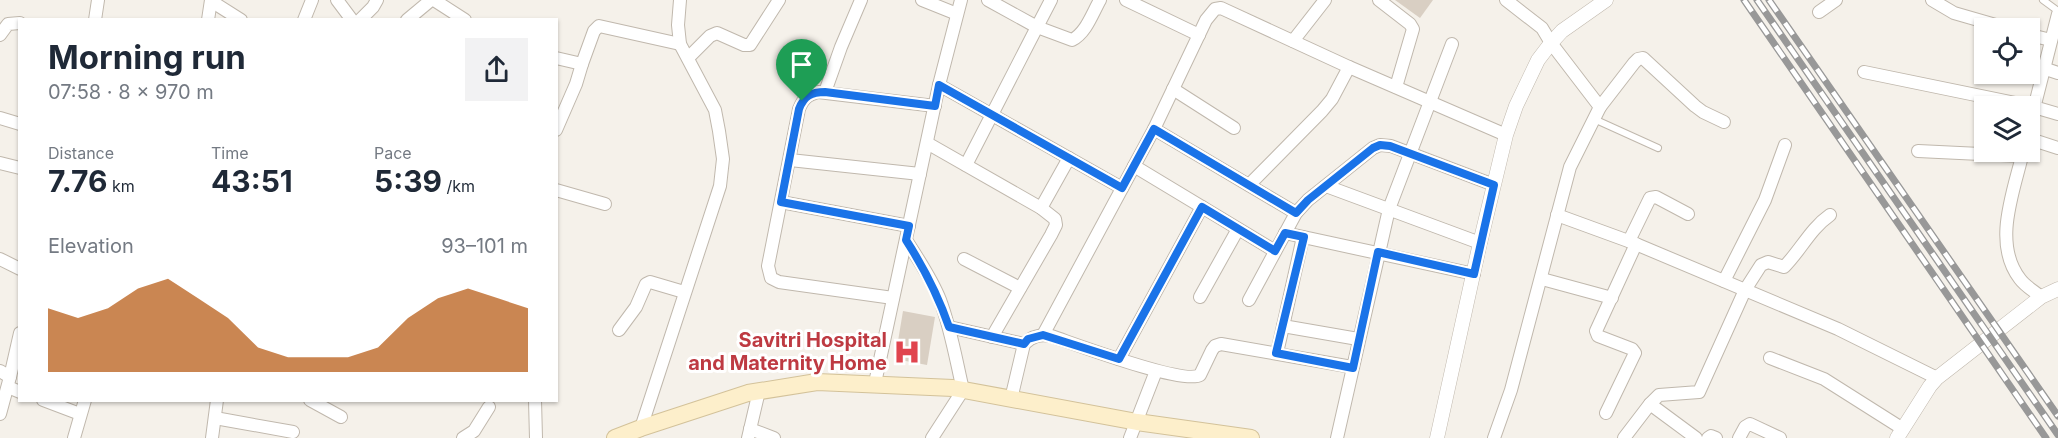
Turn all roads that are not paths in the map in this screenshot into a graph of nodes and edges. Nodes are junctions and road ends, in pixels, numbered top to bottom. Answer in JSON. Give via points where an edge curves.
{"nodes":[{"id":1,"x":98,"y":0,"type":"edge"},
{"id":2,"x":211,"y":0,"type":"edge"},
{"id":3,"x":312,"y":0,"type":"edge"},
{"id":4,"x":337,"y":0,"type":"edge"},
{"id":5,"x":432,"y":0,"type":"edge"},
{"id":6,"x":680,"y":0,"type":"edge"},
{"id":7,"x":779,"y":0,"type":"edge"},
{"id":8,"x":861,"y":0,"type":"edge"},
{"id":9,"x":922,"y":0,"type":"edge"},
{"id":10,"x":961,"y":0,"type":"edge"},
{"id":11,"x":988,"y":0,"type":"edge"},
{"id":12,"x":1051,"y":0,"type":"edge"},
{"id":13,"x":1100,"y":0,"type":"edge"},
{"id":14,"x":1126,"y":0,"type":"edge"},
{"id":15,"x":1325,"y":0,"type":"edge"},
{"id":16,"x":1379,"y":0,"type":"edge"},
{"id":17,"x":1506,"y":0,"type":"edge"},
{"id":18,"x":1606,"y":0,"type":"edge"},
{"id":19,"x":1836,"y":0,"type":"edge"},
{"id":20,"x":1932,"y":0,"type":"edge"},
{"id":21,"x":2043,"y":0,"type":"edge"},
{"id":22,"x":377,"y":1,"type":"edge"},
{"id":23,"x":1819,"y":12,"type":"dead end"},
{"id":24,"x":2058,"y":12,"type":"edge"},
{"id":25,"x":957,"y":14,"type":"junction"},
{"id":26,"x":95,"y":18,"type":"edge"},
{"id":27,"x":208,"y":18,"type":"edge"},
{"id":28,"x":238,"y":18,"type":"edge"},
{"id":29,"x":305,"y":18,"type":"edge"},
{"id":30,"x":350,"y":18,"type":"edge"},
{"id":31,"x":362,"y":18,"type":"edge"},
{"id":32,"x":410,"y":18,"type":"edge"},
{"id":33,"x":462,"y":18,"type":"edge"},
{"id":34,"x":1974,"y":19,"type":"edge"},
{"id":35,"x":18,"y":23,"type":"edge"},
{"id":36,"x":1038,"y":27,"type":"junction"},
{"id":37,"x":0,"y":35,"type":"edge"},
{"id":38,"x":1199,"y":35,"type":"junction"},
{"id":39,"x":2040,"y":37,"type":"edge"},
{"id":40,"x":2051,"y":40,"type":"junction"},
{"id":41,"x":1293,"y":41,"type":"junction"},
{"id":42,"x":1551,"y":43,"type":"junction"},
{"id":43,"x":680,"y":44,"type":"junction"},
{"id":44,"x":1452,"y":44,"type":"dead end"},
{"id":45,"x":558,"y":58,"type":"edge"},
{"id":46,"x":688,"y":58,"type":"junction"},
{"id":47,"x":582,"y":64,"type":"junction"},
{"id":48,"x":1349,"y":67,"type":"junction"},
{"id":49,"x":2043,"y":68,"type":"junction"},
{"id":50,"x":1864,"y":72,"type":"dead end"},
{"id":51,"x":2058,"y":73,"type":"edge"},
{"id":52,"x":939,"y":85,"type":"junction"},
{"id":53,"x":1396,"y":87,"type":"junction"},
{"id":54,"x":1173,"y":89,"type":"junction"},
{"id":55,"x":825,"y":92,"type":"junction"},
{"id":56,"x":1981,"y":96,"type":"edge"},
{"id":57,"x":2037,"y":96,"type":"edge"},
{"id":58,"x":1431,"y":101,"type":"junction"},
{"id":59,"x":935,"y":106,"type":"junction"},
{"id":60,"x":1600,"y":107,"type":"junction"},
{"id":61,"x":2040,"y":109,"type":"edge"},
{"id":62,"x":2058,"y":114,"type":"edge"},
{"id":63,"x":992,"y":115,"type":"junction"},
{"id":64,"x":0,"y":118,"type":"edge"},
{"id":65,"x":1593,"y":119,"type":"junction"},
{"id":66,"x":1724,"y":122,"type":"dead end"},
{"id":67,"x":18,"y":123,"type":"edge"},
{"id":68,"x":558,"y":123,"type":"edge"},
{"id":69,"x":1234,"y":128,"type":"dead end"},
{"id":70,"x":1154,"y":129,"type":"junction"},
{"id":71,"x":1506,"y":135,"type":"junction"},
{"id":72,"x":2040,"y":142,"type":"edge"},
{"id":73,"x":927,"y":143,"type":"junction"},
{"id":74,"x":1785,"y":145,"type":"dead end"},
{"id":75,"x":1658,"y":148,"type":"dead end"},
{"id":76,"x":2058,"y":148,"type":"edge"},
{"id":77,"x":1918,"y":151,"type":"dead end"},
{"id":78,"x":1410,"y":153,"type":"junction"},
{"id":79,"x":1974,"y":153,"type":"edge"},
{"id":80,"x":1069,"y":158,"type":"junction"},
{"id":81,"x":790,"y":160,"type":"junction"},
{"id":82,"x":2020,"y":162,"type":"edge"},
{"id":83,"x":0,"y":163,"type":"edge"},
{"id":84,"x":966,"y":165,"type":"junction"},
{"id":85,"x":1134,"y":166,"type":"junction"},
{"id":86,"x":18,"y":168,"type":"edge"},
{"id":87,"x":920,"y":174,"type":"junction"},
{"id":88,"x":1249,"y":185,"type":"junction"},
{"id":89,"x":1494,"y":185,"type":"junction"},
{"id":90,"x":1326,"y":186,"type":"junction"},
{"id":91,"x":1122,"y":188,"type":"junction"},
{"id":92,"x":558,"y":191,"type":"edge"},
{"id":93,"x":781,"y":202,"type":"junction"},
{"id":94,"x":605,"y":204,"type":"dead end"},
{"id":95,"x":1202,"y":207,"type":"junction"},
{"id":96,"x":1041,"y":208,"type":"junction"},
{"id":97,"x":1389,"y":208,"type":"junction"},
{"id":98,"x":1296,"y":213,"type":"junction"},
{"id":99,"x":1688,"y":214,"type":"dead end"},
{"id":100,"x":1557,"y":215,"type":"junction"},
{"id":101,"x":1830,"y":215,"type":"dead end"},
{"id":102,"x":909,"y":226,"type":"junction"},
{"id":103,"x":1238,"y":229,"type":"junction"},
{"id":104,"x":1285,"y":233,"type":"junction"},
{"id":105,"x":1304,"y":237,"type":"junction"},
{"id":106,"x":906,"y":240,"type":"junction"},
{"id":107,"x":1633,"y":242,"type":"junction"},
{"id":108,"x":1480,"y":243,"type":"junction"},
{"id":109,"x":1275,"y":251,"type":"junction"},
{"id":110,"x":1378,"y":252,"type":"junction"},
{"id":111,"x":964,"y":259,"type":"dead end"},
{"id":112,"x":1,"y":261,"type":"edge"},
{"id":113,"x":18,"y":268,"type":"edge"},
{"id":114,"x":1474,"y":274,"type":"junction"},
{"id":115,"x":1542,"y":279,"type":"junction"},
{"id":116,"x":1724,"y":281,"type":"junction"},
{"id":117,"x":1020,"y":288,"type":"junction"},
{"id":118,"x":2058,"y":289,"type":"edge"},
{"id":119,"x":1745,"y":290,"type":"junction"},
{"id":120,"x":684,"y":292,"type":"junction"},
{"id":121,"x":1200,"y":297,"type":"dead end"},
{"id":122,"x":2042,"y":297,"type":"junction"},
{"id":123,"x":893,"y":298,"type":"junction"},
{"id":124,"x":1612,"y":298,"type":"junction"},
{"id":125,"x":1249,"y":300,"type":"dead end"},
{"id":126,"x":1282,"y":326,"type":"junction"},
{"id":127,"x":949,"y":327,"type":"junction"},
{"id":128,"x":619,"y":330,"type":"dead end"},
{"id":129,"x":1043,"y":335,"type":"junction"},
{"id":130,"x":992,"y":337,"type":"junction"},
{"id":131,"x":1358,"y":339,"type":"junction"},
{"id":132,"x":18,"y":342,"type":"edge"},
{"id":133,"x":1024,"y":344,"type":"junction"},
{"id":134,"x":1276,"y":353,"type":"junction"},
{"id":135,"x":1770,"y":358,"type":"dead end"},
{"id":136,"x":1119,"y":359,"type":"junction"},
{"id":137,"x":1353,"y":368,"type":"junction"},
{"id":138,"x":1156,"y":371,"type":"junction"},
{"id":139,"x":1936,"y":378,"type":"junction"},
{"id":140,"x":9,"y":382,"type":"edge"},
{"id":141,"x":875,"y":384,"type":"junction"},
{"id":142,"x":963,"y":390,"type":"junction"},
{"id":143,"x":759,"y":391,"type":"junction"},
{"id":144,"x":1011,"y":399,"type":"junction"},
{"id":145,"x":48,"y":402,"type":"edge"},
{"id":146,"x":84,"y":402,"type":"edge"},
{"id":147,"x":217,"y":402,"type":"edge"},
{"id":148,"x":314,"y":402,"type":"edge"},
{"id":149,"x":535,"y":402,"type":"edge"},
{"id":150,"x":1650,"y":404,"type":"junction"},
{"id":151,"x":489,"y":407,"type":"dead end"},
{"id":152,"x":1606,"y":413,"type":"dead end"},
{"id":153,"x":0,"y":414,"type":"edge"},
{"id":154,"x":80,"y":414,"type":"junction"},
{"id":155,"x":340,"y":417,"type":"dead end"},
{"id":156,"x":215,"y":418,"type":"junction"},
{"id":157,"x":641,"y":428,"type":"junction"},
{"id":158,"x":1133,"y":430,"type":"edge"},
{"id":159,"x":293,"y":432,"type":"dead end"},
{"id":160,"x":749,"y":433,"type":"edge"},
{"id":161,"x":1900,"y":433,"type":"edge"},
{"id":162,"x":620,"y":437,"type":"edge"},
{"id":163,"x":74,"y":438,"type":"edge"},
{"id":164,"x":212,"y":438,"type":"edge"},
{"id":165,"x":463,"y":438,"type":"edge"},
{"id":166,"x":536,"y":438,"type":"edge"},
{"id":167,"x":774,"y":438,"type":"edge"},
{"id":168,"x":932,"y":438,"type":"edge"},
{"id":169,"x":1251,"y":438,"type":"edge"},
{"id":170,"x":1338,"y":438,"type":"edge"},
{"id":171,"x":1437,"y":438,"type":"edge"},
{"id":172,"x":1494,"y":438,"type":"edge"},
{"id":173,"x":1624,"y":438,"type":"edge"},
{"id":174,"x":1696,"y":438,"type":"edge"},
{"id":175,"x":1708,"y":438,"type":"edge"},
{"id":176,"x":1716,"y":438,"type":"edge"},
{"id":177,"x":1739,"y":438,"type":"edge"},
{"id":178,"x":1780,"y":438,"type":"edge"}],
"edges":[{"from":1,"to":26,"type":"street"},
{"from":2,"to":27,"type":"street"},
{"from":2,"to":28,"type":"street"},
{"from":3,"to":29,"type":"street"},
{"from":4,"to":30,"type":"street"},
{"from":5,"to":32,"type":"street"},
{"from":5,"to":33,"type":"street"},
{"from":6,"to":43,"type":"street"},
{"from":7,"to":46,"type":"street","via":[[750,45],[717,33]]},
{"from":8,"to":55,"type":"street"},
{"from":9,"to":25,"type":"street"},
{"from":10,"to":25,"type":"street"},
{"from":11,"to":36,"type":"street"},
{"from":12,"to":36,"type":"street"},
{"from":13,"to":36,"type":"street","via":[[1083,31],[1072,40]]},
{"from":14,"to":38,"type":"street"},
{"from":15,"to":41,"type":"street"},
{"from":16,"to":53,"type":"street","via":[[1413,29]]},
{"from":17,"to":42,"type":"street","via":[[1533,19]]},
{"from":18,"to":42,"type":"street"},
{"from":19,"to":23,"type":"street"},
{"from":20,"to":34,"type":"street"},
{"from":21,"to":24,"type":"lane"},
{"from":22,"to":31,"type":"street"},
{"from":24,"to":40,"type":"street"},
{"from":25,"to":52,"type":"street"},
{"from":35,"to":37,"type":"street","via":[[8,24]]},
{"from":36,"to":63,"type":"street"},
{"from":38,"to":41,"type":"street","via":[[1210,13],[1221,8]]},
{"from":38,"to":54,"type":"street"},
{"from":39,"to":40,"type":"street"},
{"from":40,"to":49,"type":"street"},
{"from":41,"to":48,"type":"street"},
{"from":42,"to":60,"type":"street"},
{"from":42,"to":71,"type":"street","via":[[1526,84]]},
{"from":43,"to":46,"type":"street"},
{"from":43,"to":47,"type":"street","via":[[599,26]]},
{"from":44,"to":58,"type":"street"},
{"from":45,"to":47,"type":"street"},
{"from":46,"to":120,"type":"street","via":[[715,110],[723,159],[720,186]]},
{"from":47,"to":68,"type":"street"},
{"from":48,"to":53,"type":"street"},
{"from":48,"to":88,"type":"street","via":[[1322,111]]},
{"from":49,"to":51,"type":"street"},
{"from":49,"to":57,"type":"street"},
{"from":50,"to":56,"type":"street"},
{"from":52,"to":59,"type":"street"},
{"from":52,"to":63,"type":"street"},
{"from":53,"to":58,"type":"street"},
{"from":54,"to":69,"type":"street"},
{"from":54,"to":70,"type":"street"},
{"from":55,"to":59,"type":"street"},
{"from":55,"to":81,"type":"street","via":[[809,94],[802,101]]},
{"from":58,"to":71,"type":"street"},
{"from":58,"to":78,"type":"street"},
{"from":59,"to":73,"type":"street"},
{"from":60,"to":65,"type":"street"},
{"from":60,"to":66,"type":"street","via":[[1634,63],[1643,58],[1695,106]]},
{"from":61,"to":62,"type":"street"},
{"from":63,"to":80,"type":"street"},
{"from":63,"to":84,"type":"street"},
{"from":64,"to":67,"type":"street"},
{"from":65,"to":75,"type":"lane"},
{"from":65,"to":100,"type":"street","via":[[1570,167]]},
{"from":70,"to":85,"type":"street"},
{"from":70,"to":88,"type":"street"},
{"from":71,"to":89,"type":"street"},
{"from":72,"to":76,"type":"street"},
{"from":73,"to":84,"type":"street"},
{"from":73,"to":87,"type":"street"},
{"from":74,"to":116,"type":"street","via":[[1766,200]]},
{"from":77,"to":79,"type":"street"},
{"from":78,"to":89,"type":"street"},
{"from":78,"to":90,"type":"street","via":[[1380,145]]},
{"from":78,"to":97,"type":"street"},
{"from":80,"to":91,"type":"street"},
{"from":80,"to":96,"type":"street"},
{"from":81,"to":87,"type":"street"},
{"from":81,"to":93,"type":"street"},
{"from":82,"to":122,"type":"street","via":[[2006,230],[2007,250],[2012,268]]},
{"from":83,"to":86,"type":"street"},
{"from":84,"to":96,"type":"street"},
{"from":85,"to":91,"type":"street"},
{"from":85,"to":95,"type":"street"},
{"from":87,"to":102,"type":"street"},
{"from":88,"to":98,"type":"street"},
{"from":89,"to":108,"type":"street"},
{"from":90,"to":97,"type":"street"},
{"from":90,"to":98,"type":"street"},
{"from":91,"to":129,"type":"street"},
{"from":92,"to":94,"type":"street"},
{"from":93,"to":102,"type":"street"},
{"from":93,"to":123,"type":"street","via":[[768,266],[771,278]]},
{"from":95,"to":103,"type":"street"},
{"from":95,"to":136,"type":"street"},
{"from":96,"to":117,"type":"street","via":[[1055,219],[1056,225]]},
{"from":97,"to":108,"type":"street"},
{"from":97,"to":110,"type":"street"},
{"from":98,"to":104,"type":"street"},
{"from":99,"to":107,"type":"street","via":[[1656,197],[1650,198]]},
{"from":100,"to":107,"type":"street"},
{"from":100,"to":115,"type":"street"},
{"from":101,"to":119,"type":"street","via":[[1809,234],[1787,264],[1761,265]]},
{"from":102,"to":106,"type":"street"},
{"from":103,"to":109,"type":"street"},
{"from":103,"to":121,"type":"street"},
{"from":104,"to":105,"type":"street"},
{"from":104,"to":109,"type":"street"},
{"from":105,"to":110,"type":"street"},
{"from":105,"to":126,"type":"street"},
{"from":106,"to":123,"type":"street"},
{"from":106,"to":127,"type":"street","via":[[928,274]]},
{"from":107,"to":116,"type":"street"},
{"from":107,"to":124,"type":"street"},
{"from":108,"to":114,"type":"street"},
{"from":109,"to":125,"type":"street"},
{"from":110,"to":114,"type":"street"},
{"from":110,"to":131,"type":"street"},
{"from":111,"to":117,"type":"street"},
{"from":112,"to":113,"type":"street"},
{"from":114,"to":171,"type":"street"},
{"from":115,"to":124,"type":"street"},
{"from":115,"to":172,"type":"street"},
{"from":116,"to":119,"type":"street"},
{"from":117,"to":130,"type":"street"},
{"from":118,"to":122,"type":"street"},
{"from":119,"to":139,"type":"street","via":[[1838,329]]},
{"from":119,"to":150,"type":"street","via":[[1699,392],[1659,395]]},
{"from":120,"to":128,"type":"street","via":[[646,284],[636,307]]},
{"from":120,"to":157,"type":"street"},
{"from":122,"to":139,"type":"street"},
{"from":123,"to":141,"type":"street"},
{"from":124,"to":152,"type":"street","via":[[1596,334],[1635,353]]},
{"from":126,"to":131,"type":"street"},
{"from":126,"to":134,"type":"street"},
{"from":127,"to":130,"type":"street"},
{"from":127,"to":142,"type":"street"},
{"from":129,"to":133,"type":"street"},
{"from":129,"to":136,"type":"street"},
{"from":130,"to":133,"type":"street"},
{"from":131,"to":137,"type":"street"},
{"from":132,"to":140,"type":"street"},
{"from":133,"to":144,"type":"street"},
{"from":134,"to":137,"type":"street"},
{"from":134,"to":138,"type":"street","via":[[1218,345],[1197,377]]},
{"from":135,"to":161,"type":"street","via":[[1824,379]]},
{"from":136,"to":138,"type":"street"},
{"from":137,"to":170,"type":"street"},
{"from":138,"to":158,"type":"street"},
{"from":139,"to":161,"type":"street"},
{"from":140,"to":153,"type":"street"},
{"from":141,"to":142,"type":"main road"},
{"from":141,"to":143,"type":"main road","via":[[817,382]]},
{"from":142,"to":144,"type":"main road"},
{"from":142,"to":168,"type":"street"},
{"from":143,"to":157,"type":"main road"},
{"from":143,"to":160,"type":"street"},
{"from":144,"to":158,"type":"main road"},
{"from":145,"to":154,"type":"street"},
{"from":146,"to":154,"type":"street"},
{"from":147,"to":156,"type":"street"},
{"from":148,"to":155,"type":"street"},
{"from":149,"to":166,"type":"street"},
{"from":150,"to":173,"type":"street"},
{"from":150,"to":174,"type":"street"},
{"from":151,"to":165,"type":"street","via":[[474,431]]},
{"from":154,"to":163,"type":"street"},
{"from":156,"to":159,"type":"street"},
{"from":156,"to":164,"type":"street"},
{"from":157,"to":162,"type":"main road"},
{"from":158,"to":169,"type":"main road"},
{"from":160,"to":167,"type":"street"},
{"from":175,"to":176,"type":"street"},
{"from":177,"to":178,"type":"street","via":[[1750,424]]}]}
